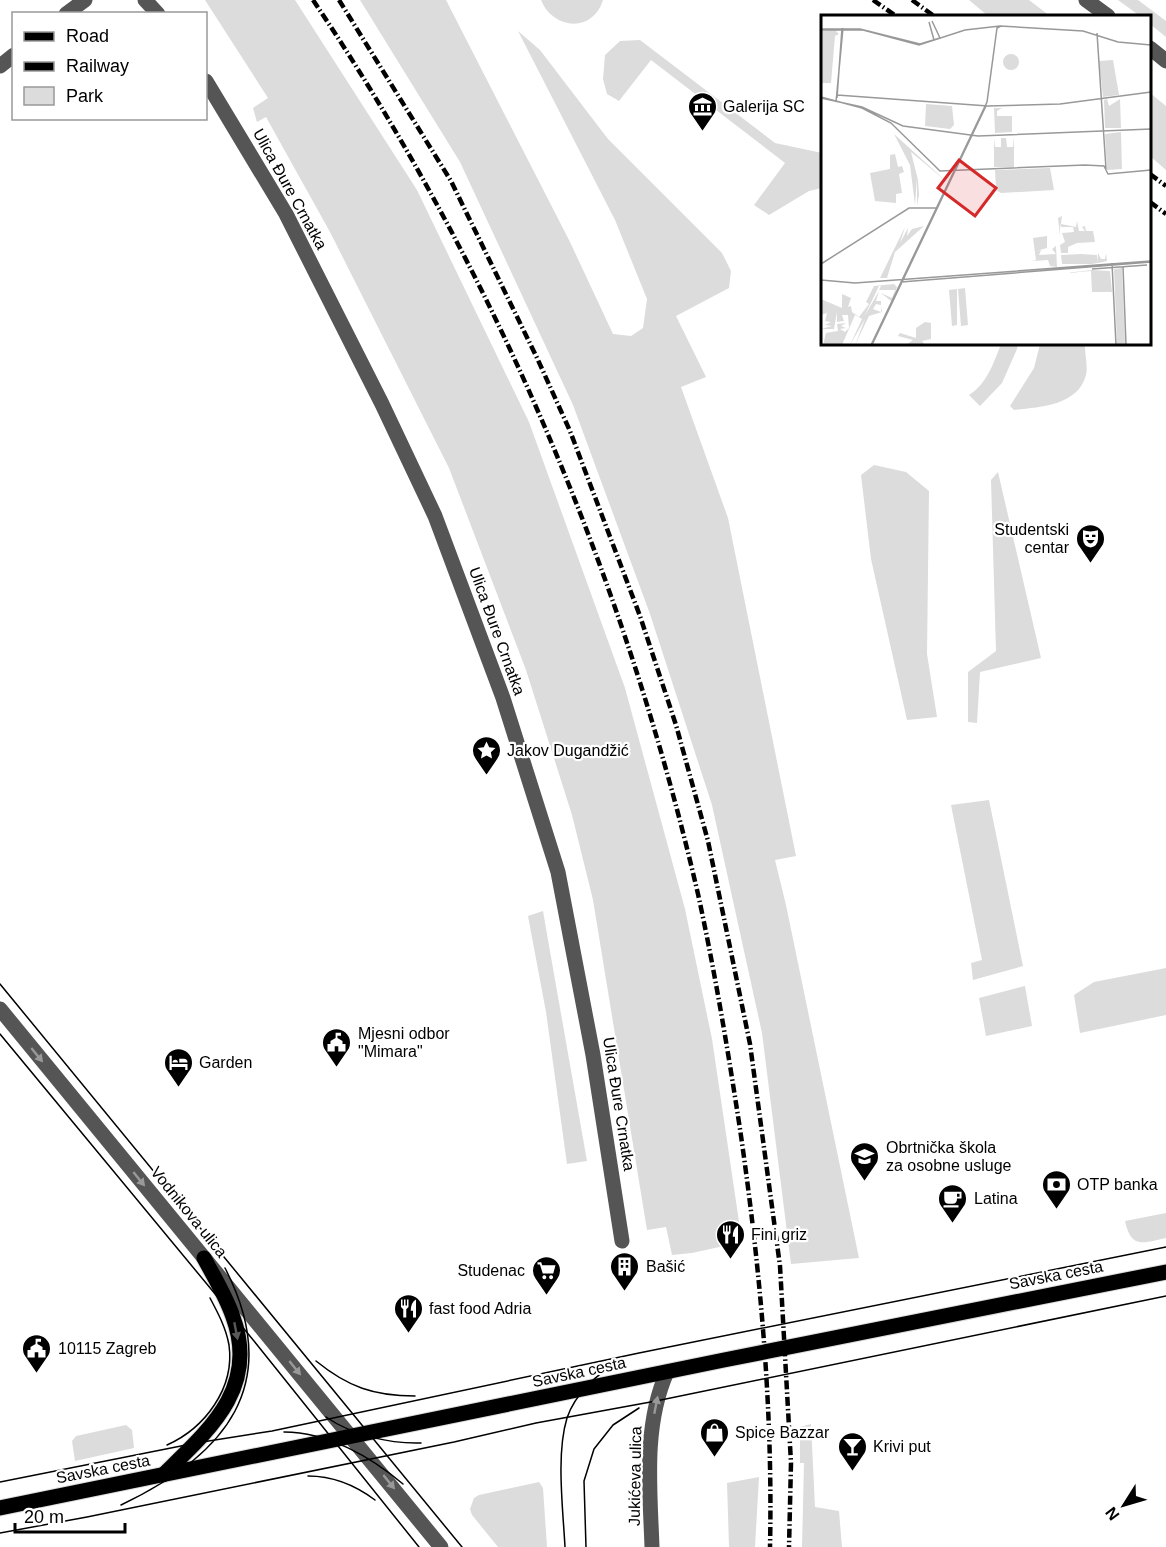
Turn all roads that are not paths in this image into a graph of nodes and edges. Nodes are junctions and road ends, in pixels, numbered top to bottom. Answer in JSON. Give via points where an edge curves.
{"nodes":[{"id":1,"x":85,"y":0,"type":"edge"},
{"id":2,"x":145,"y":0,"type":"edge"},
{"id":3,"x":1086,"y":0,"type":"edge"},
{"id":4,"x":69,"y":12,"type":"edge"},
{"id":5,"x":156,"y":12,"type":"edge"},
{"id":6,"x":1107,"y":15,"type":"edge"},
{"id":7,"x":1151,"y":49,"type":"edge"},
{"id":8,"x":12,"y":57,"type":"edge"},
{"id":9,"x":1166,"y":60,"type":"edge"},
{"id":10,"x":0,"y":66,"type":"edge"},
{"id":11,"x":207,"y":83,"type":"edge"},
{"id":12,"x":0,"y":1009,"type":"edge"},
{"id":13,"x":622,"y":1241,"type":"dead end"},
{"id":14,"x":204,"y":1258,"type":"junction"},
{"id":15,"x":1166,"y":1272,"type":"edge"},
{"id":16,"x":667,"y":1372,"type":"junction"},
{"id":17,"x":352,"y":1437,"type":"junction"},
{"id":18,"x":163,"y":1475,"type":"junction"},
{"id":19,"x":0,"y":1508,"type":"edge"},
{"id":20,"x":441,"y":1547,"type":"edge"},
{"id":21,"x":652,"y":1547,"type":"edge"}],
"edges":[{"from":1,"to":4,"type":"street"},
{"from":2,"to":5,"type":"street"},
{"from":3,"to":6,"type":"street"},
{"from":7,"to":9,"type":"street"},
{"from":8,"to":10,"type":"street"},
{"from":11,"to":13,"type":"street","name":"Ulica Đure Crnatka","via":[[286,214],[382,404],[435,516],[503,699],[558,872],[593,1055]]},
{"from":12,"to":14,"type":"street","name":"Vodnikova ulica","one_way":true},
{"from":14,"to":17,"type":"street","name":"Vodnikova ulica","one_way":true},
{"from":14,"to":18,"type":"main road","one_way":true,"via":[[234,1318],[240,1367],[225,1407]]},
{"from":15,"to":16,"type":"main road","name":"Savska cesta"},
{"from":16,"to":17,"type":"main road","name":"Savska cesta"},
{"from":21,"to":16,"type":"street","name":"Jukićeva ulica","one_way":true,"via":[[651,1438],[656,1401]]},
{"from":17,"to":18,"type":"main road","name":"Savska cesta"},
{"from":17,"to":20,"type":"street","one_way":true},
{"from":18,"to":19,"type":"main road","name":"Savska cesta"}]}
